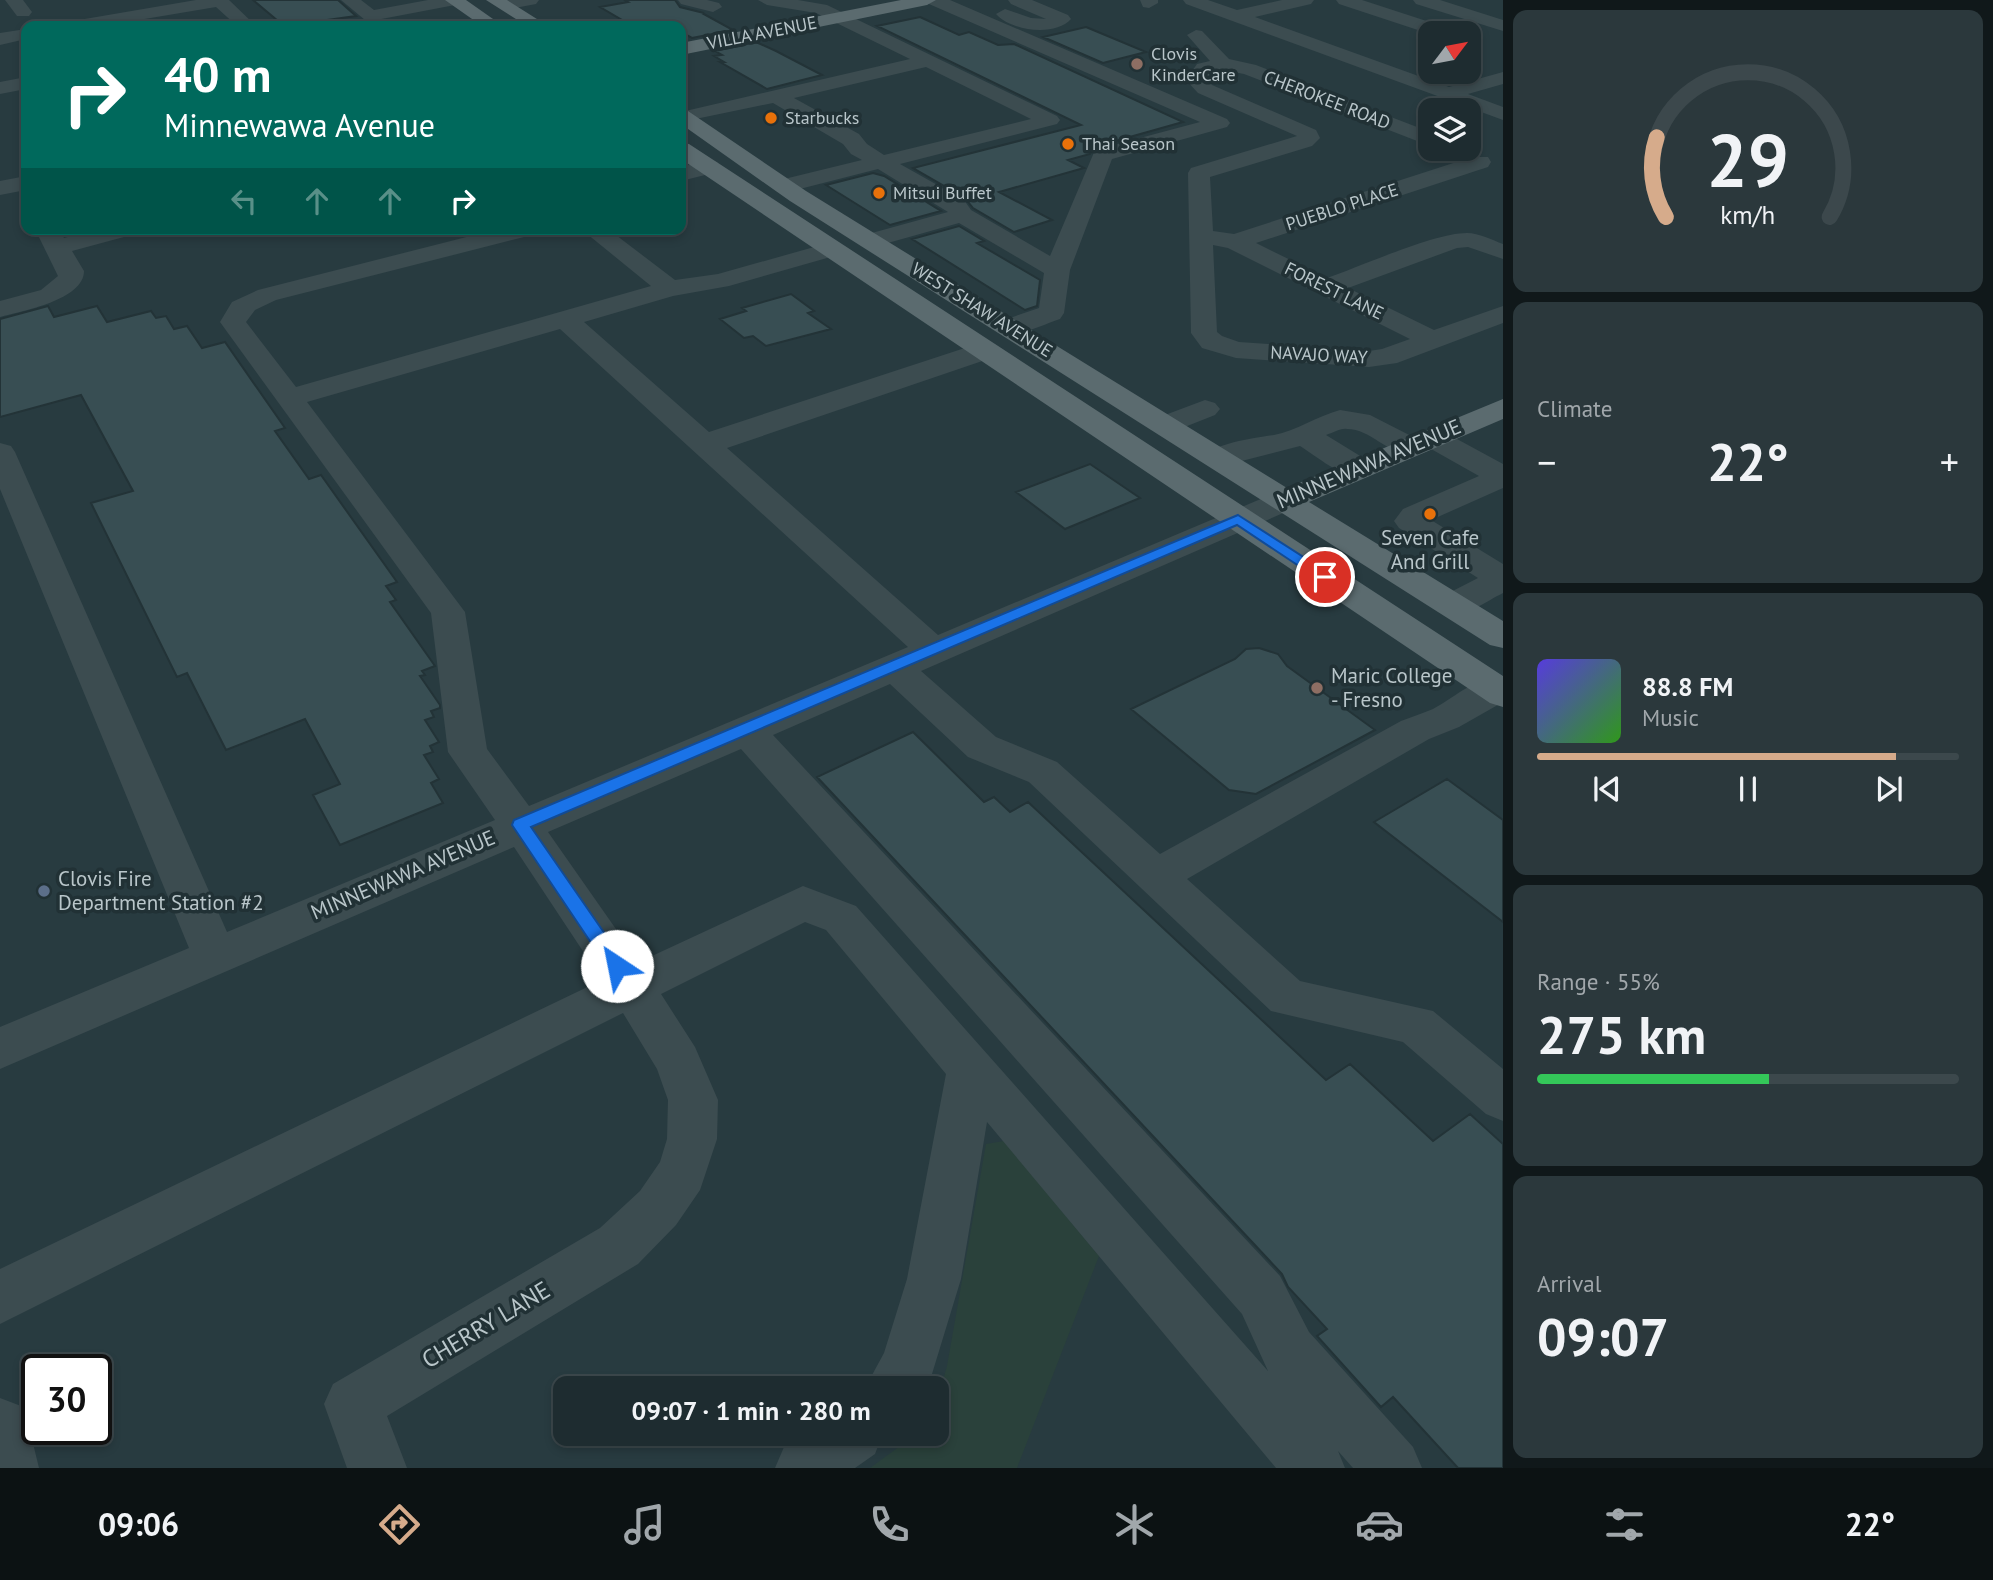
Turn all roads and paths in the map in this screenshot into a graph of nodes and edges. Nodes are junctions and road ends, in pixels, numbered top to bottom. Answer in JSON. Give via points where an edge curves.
{"nodes":[{"id":1,"x":350,"y":0,"type":"edge"},
{"id":2,"x":454,"y":0,"type":"edge"},
{"id":3,"x":530,"y":0,"type":"edge"},
{"id":4,"x":687,"y":0,"type":"edge"},
{"id":5,"x":767,"y":0,"type":"edge"},
{"id":6,"x":815,"y":0,"type":"edge"},
{"id":7,"x":824,"y":0,"type":"edge"},
{"id":8,"x":927,"y":0,"type":"edge"},
{"id":9,"x":935,"y":0,"type":"edge"},
{"id":10,"x":973,"y":0,"type":"edge"},
{"id":11,"x":1017,"y":0,"type":"edge"},
{"id":12,"x":1192,"y":0,"type":"edge"},
{"id":13,"x":1305,"y":0,"type":"edge"},
{"id":14,"x":1422,"y":0,"type":"edge"},
{"id":15,"x":220,"y":1,"type":"edge"},
{"id":16,"x":500,"y":2,"type":"edge"},
{"id":17,"x":713,"y":7,"type":"dead end"},
{"id":18,"x":1346,"y":8,"type":"edge"},
{"id":19,"x":1503,"y":12,"type":"edge"},
{"id":20,"x":1235,"y":16,"type":"junction"},
{"id":21,"x":838,"y":18,"type":"junction"},
{"id":22,"x":1479,"y":18,"type":"junction"},
{"id":23,"x":102,"y":21,"type":"edge"},
{"id":24,"x":242,"y":21,"type":"edge"},
{"id":25,"x":486,"y":21,"type":"edge"},
{"id":26,"x":531,"y":21,"type":"edge"},
{"id":27,"x":1418,"y":24,"type":"edge"},
{"id":28,"x":1503,"y":26,"type":"edge"},
{"id":29,"x":1307,"y":27,"type":"dead end"},
{"id":30,"x":1280,"y":33,"type":"junction"},
{"id":31,"x":21,"y":35,"type":"edge"},
{"id":32,"x":1196,"y":35,"type":"dead end"},
{"id":33,"x":0,"y":38,"type":"edge"},
{"id":34,"x":686,"y":48,"type":"edge"},
{"id":35,"x":1395,"y":53,"type":"dead end"},
{"id":36,"x":928,"y":61,"type":"junction"},
{"id":37,"x":1361,"y":62,"type":"junction"},
{"id":38,"x":1223,"y":64,"type":"junction"},
{"id":39,"x":1503,"y":78,"type":"edge"},
{"id":40,"x":21,"y":84,"type":"edge"},
{"id":41,"x":0,"y":88,"type":"edge"},
{"id":42,"x":1447,"y":94,"type":"junction"},
{"id":43,"x":776,"y":96,"type":"junction"},
{"id":44,"x":1503,"y":114,"type":"edge"},
{"id":45,"x":686,"y":115,"type":"edge"},
{"id":46,"x":686,"y":119,"type":"edge"},
{"id":47,"x":1503,"y":123,"type":"edge"},
{"id":48,"x":1418,"y":136,"type":"edge"},
{"id":49,"x":1481,"y":139,"type":"edge"},
{"id":50,"x":686,"y":152,"type":"edge"},
{"id":51,"x":1481,"y":155,"type":"edge"},
{"id":52,"x":1435,"y":161,"type":"edge"},
{"id":53,"x":882,"y":162,"type":"junction"},
{"id":54,"x":709,"y":167,"type":"junction"},
{"id":55,"x":1503,"y":171,"type":"edge"},
{"id":56,"x":686,"y":173,"type":"edge"},
{"id":57,"x":784,"y":187,"type":"junction"},
{"id":58,"x":962,"y":215,"type":"junction"},
{"id":59,"x":846,"y":225,"type":"junction"},
{"id":60,"x":77,"y":235,"type":"edge"},
{"id":61,"x":504,"y":235,"type":"edge"},
{"id":62,"x":601,"y":235,"type":"edge"},
{"id":63,"x":1203,"y":236,"type":"junction"},
{"id":64,"x":52,"y":238,"type":"edge"},
{"id":65,"x":870,"y":241,"type":"junction"},
{"id":66,"x":1235,"y":242,"type":"junction"},
{"id":67,"x":826,"y":244,"type":"junction"},
{"id":68,"x":1503,"y":252,"type":"edge"},
{"id":69,"x":1057,"y":270,"type":"junction"},
{"id":70,"x":1326,"y":287,"type":"junction"},
{"id":71,"x":670,"y":289,"type":"junction"},
{"id":72,"x":0,"y":309,"type":"edge"},
{"id":73,"x":1503,"y":314,"type":"edge"},
{"id":74,"x":565,"y":319,"type":"junction"},
{"id":75,"x":1010,"y":327,"type":"junction"},
{"id":76,"x":1433,"y":340,"type":"junction"},
{"id":77,"x":984,"y":351,"type":"junction"},
{"id":78,"x":288,"y":398,"type":"junction"},
{"id":79,"x":1503,"y":408,"type":"edge"},
{"id":80,"x":1205,"y":409,"type":"dead end"},
{"id":81,"x":1167,"y":425,"type":"junction"},
{"id":82,"x":1304,"y":435,"type":"junction"},
{"id":83,"x":1422,"y":442,"type":"junction"},
{"id":84,"x":709,"y":449,"type":"junction"},
{"id":85,"x":0,"y":452,"type":"edge"},
{"id":86,"x":1218,"y":458,"type":"junction"},
{"id":87,"x":1359,"y":469,"type":"junction"},
{"id":88,"x":1503,"y":477,"type":"edge"},
{"id":89,"x":1286,"y":500,"type":"junction"},
{"id":90,"x":1238,"y":519,"type":"junction"},
{"id":91,"x":1500,"y":585,"type":"edge"},
{"id":92,"x":1453,"y":605,"type":"junction"},
{"id":93,"x":1503,"y":637,"type":"edge"},
{"id":94,"x":932,"y":649,"type":"junction"},
{"id":95,"x":893,"y":666,"type":"junction"},
{"id":96,"x":1499,"y":692,"type":"edge"},
{"id":97,"x":745,"y":729,"type":"junction"},
{"id":98,"x":520,"y":825,"type":"junction"},
{"id":99,"x":1156,"y":876,"type":"junction"},
{"id":100,"x":215,"y":956,"type":"junction"},
{"id":101,"x":631,"y":987,"type":"junction"},
{"id":102,"x":0,"y":1049,"type":"edge"},
{"id":103,"x":971,"y":1070,"type":"junction"},
{"id":104,"x":1503,"y":1099,"type":"edge"},
{"id":105,"x":0,"y":1297,"type":"edge"},
{"id":106,"x":902,"y":1376,"type":"edge"},
{"id":107,"x":836,"y":1446,"type":"edge"},
{"id":108,"x":377,"y":1468,"type":"edge"},
{"id":109,"x":805,"y":1468,"type":"edge"},
{"id":110,"x":1315,"y":1468,"type":"edge"},
{"id":111,"x":1392,"y":1468,"type":"edge"}],
"edges":[{"from":1,"to":2,"type":"street","via":[[371,16]]},
{"from":2,"to":25,"type":"main road"},
{"from":3,"to":16,"type":"street"},
{"from":4,"to":17,"type":"street"},
{"from":5,"to":21,"type":"street","via":[[807,5]]},
{"from":6,"to":7,"type":"street"},
{"from":8,"to":21,"type":"main road","name":"VILLA AVENUE"},
{"from":9,"to":69,"type":"street","via":[[1220,123],[1103,155]]},
{"from":10,"to":11,"type":"street","via":[[1031,25],[1062,19]]},
{"from":12,"to":20,"type":"street"},
{"from":13,"to":20,"type":"street"},
{"from":14,"to":22,"type":"street"},
{"from":15,"to":23,"type":"street"},
{"from":15,"to":24,"type":"street"},
{"from":16,"to":26,"type":"main road"},
{"from":18,"to":27,"type":"street","via":[[1374,10]]},
{"from":19,"to":22,"type":"street"},
{"from":20,"to":30,"type":"street"},
{"from":21,"to":34,"type":"main road","name":"VILLA AVENUE"},
{"from":21,"to":36,"type":"street"},
{"from":22,"to":28,"type":"street"},
{"from":29,"to":30,"type":"street"},
{"from":30,"to":37,"type":"street"},
{"from":31,"to":33,"type":"street"},
{"from":32,"to":38,"type":"street"},
{"from":35,"to":37,"type":"street"},
{"from":36,"to":43,"type":"street"},
{"from":36,"to":53,"type":"street","via":[[1050,120]]},
{"from":37,"to":42,"type":"street"},
{"from":38,"to":48,"type":"street","name":"CHEROKEE ROAD","via":[[1249,69]]},
{"from":38,"to":63,"type":"street","via":[[1204,68],[1196,80],[1198,85],[1309,134],[1309,138],[1199,173]]},
{"from":39,"to":42,"type":"street"},
{"from":40,"to":41,"type":"street"},
{"from":42,"to":44,"type":"street"},
{"from":43,"to":45,"type":"street"},
{"from":43,"to":53,"type":"street"},
{"from":46,"to":57,"type":"main road","name":"WEST SHAW AVENUE"},
{"from":47,"to":49,"type":"street","name":"PUEBLO PLACE"},
{"from":50,"to":54,"type":"main road","name":"WEST SHAW AVENUE"},
{"from":51,"to":55,"type":"street"},
{"from":52,"to":66,"type":"street","name":"PUEBLO PLACE"},
{"from":53,"to":57,"type":"street"},
{"from":53,"to":58,"type":"street","via":[[956,205]]},
{"from":54,"to":56,"type":"street"},
{"from":54,"to":59,"type":"main road","via":[[737,171],[819,225]]},
{"from":54,"to":67,"type":"main road","name":"WEST SHAW AVENUE"},
{"from":57,"to":59,"type":"main road","name":"WEST SHAW AVENUE"},
{"from":58,"to":65,"type":"street"},
{"from":58,"to":69,"type":"street"},
{"from":59,"to":65,"type":"main road","name":"WEST SHAW AVENUE"},
{"from":60,"to":64,"type":"street"},
{"from":61,"to":78,"type":"street","name":"CHERRY LANE","via":[[275,292],[246,304],[233,322]]},
{"from":62,"to":71,"type":"street"},
{"from":63,"to":66,"type":"street","name":"PUEBLO PLACE"},
{"from":63,"to":76,"type":"street","name":"NAVAJO WAY","via":[[1204,333],[1212,342],[1236,350],[1353,360],[1387,357]]},
{"from":64,"to":72,"type":"street","via":[[71,278],[38,300]]},
{"from":65,"to":75,"type":"main road","name":"WEST SHAW AVENUE"},
{"from":66,"to":70,"type":"street","name":"FOREST LANE"},
{"from":67,"to":71,"type":"street","via":[[720,281]]},
{"from":67,"to":75,"type":"main road","via":[[849,243],[971,319]]},
{"from":67,"to":77,"type":"main road","name":"WEST SHAW AVENUE"},
{"from":68,"to":70,"type":"street","via":[[1470,240],[1454,242]]},
{"from":69,"to":75,"type":"street","via":[[1051,313]]},
{"from":70,"to":76,"type":"street","name":"FOREST LANE"},
{"from":71,"to":74,"type":"street"},
{"from":73,"to":76,"type":"street","name":"NAVAJO WAY"},
{"from":74,"to":78,"type":"street"},
{"from":74,"to":84,"type":"street"},
{"from":75,"to":81,"type":"main road","name":"WEST SHAW AVENUE"},
{"from":77,"to":84,"type":"street","via":[[719,439]]},
{"from":77,"to":90,"type":"main road","name":"WEST SHAW AVENUE"},
{"from":78,"to":98,"type":"street","name":"CHERRY LANE","via":[[448,612],[468,752]]},
{"from":79,"to":83,"type":"main road","name":"MINNEWAWA AVENUE"},
{"from":80,"to":81,"type":"street"},
{"from":81,"to":86,"type":"main road","name":"WEST SHAW AVENUE"},
{"from":82,"to":83,"type":"street","via":[[1340,419]]},
{"from":82,"to":86,"type":"street"},
{"from":82,"to":87,"type":"street"},
{"from":83,"to":87,"type":"main road","name":"MINNEWAWA AVENUE"},
{"from":83,"to":88,"type":"street"},
{"from":84,"to":94,"type":"street"},
{"from":85,"to":100,"type":"street"},
{"from":86,"to":89,"type":"main road","name":"WEST SHAW AVENUE"},
{"from":87,"to":89,"type":"main road","name":"MINNEWAWA AVENUE"},
{"from":88,"to":91,"type":"street","via":[[1410,521]]},
{"from":89,"to":90,"type":"street","name":"MINNEWAWA AVENUE"},
{"from":89,"to":92,"type":"main road","name":"WEST SHAW AVENUE"},
{"from":90,"to":94,"type":"street","name":"MINNEWAWA AVENUE"},
{"from":90,"to":96,"type":"main road","name":"WEST SHAW AVENUE"},
{"from":91,"to":92,"type":"street"},
{"from":92,"to":93,"type":"main road","name":"WEST SHAW AVENUE"},
{"from":94,"to":95,"type":"street","name":"MINNEWAWA AVENUE"},
{"from":95,"to":97,"type":"street","name":"MINNEWAWA AVENUE"},
{"from":95,"to":99,"type":"street","via":[[982,747],[1043,772]]},
{"from":96,"to":99,"type":"street","via":[[1415,730]]},
{"from":97,"to":98,"type":"street","name":"MINNEWAWA AVENUE"},
{"from":97,"to":111,"type":"street","via":[[1261,1295],[1289,1352]]},
{"from":98,"to":100,"type":"street","name":"MINNEWAWA AVENUE"},
{"from":98,"to":101,"type":"street","name":"CHERRY LANE"},
{"from":99,"to":104,"type":"street","via":[[1287,997],[1416,1025]]},
{"from":100,"to":102,"type":"street","name":"MINNEWAWA AVENUE"},
{"from":101,"to":103,"type":"street","via":[[803,903],[841,918]]},
{"from":101,"to":105,"type":"street"},
{"from":101,"to":108,"type":"street","name":"CHERRY LANE","via":[[656,1024],[693,1100],[692,1139],[682,1173],[658,1208],[619,1246],[353,1404]]},
{"from":103,"to":106,"type":"street","via":[[934,1279]]},
{"from":103,"to":110,"type":"street"},
{"from":107,"to":109,"type":"street"}]}
